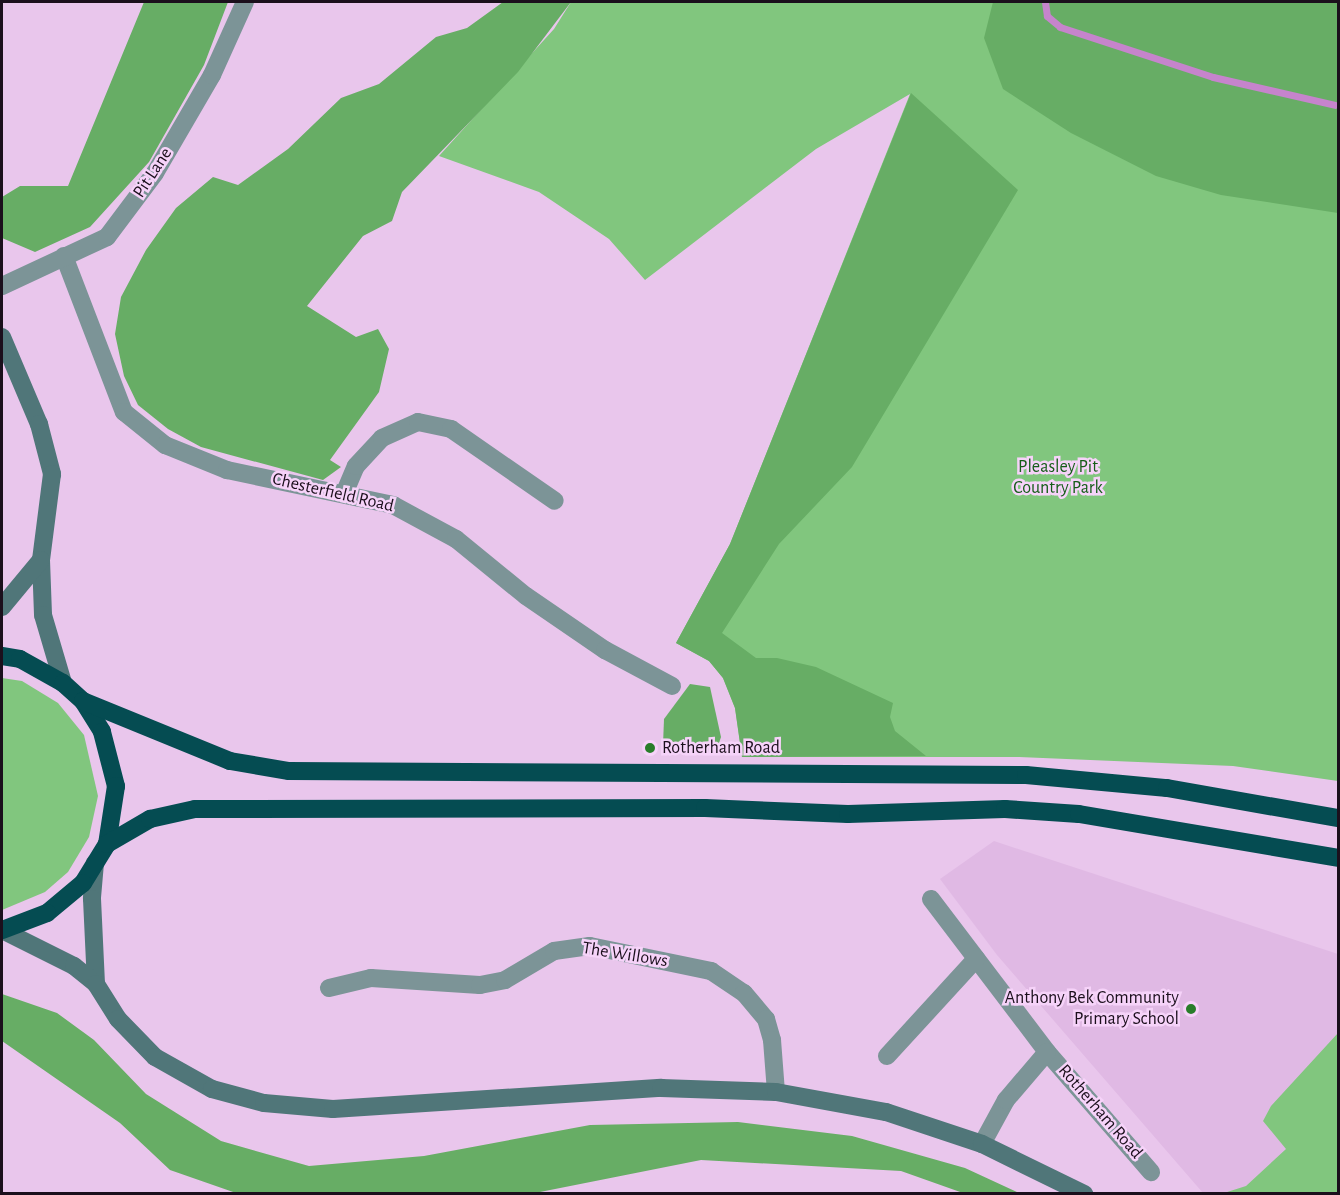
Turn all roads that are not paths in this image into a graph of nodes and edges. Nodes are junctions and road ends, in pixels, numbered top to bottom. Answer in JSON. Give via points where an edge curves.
{"nodes":[{"id":1,"x":245,"y":2,"type":"edge"},
{"id":2,"x":64,"y":256,"type":"junction"},
{"id":3,"x":2,"y":286,"type":"edge"},
{"id":4,"x":2,"y":337,"type":"edge"},
{"id":5,"x":344,"y":494,"type":"junction"},
{"id":6,"x":555,"y":501,"type":"dead end"},
{"id":7,"x":40,"y":560,"type":"junction"},
{"id":8,"x":2,"y":607,"type":"edge"},
{"id":9,"x":2,"y":656,"type":"edge"},
{"id":10,"x":63,"y":682,"type":"junction"},
{"id":11,"x":672,"y":686,"type":"dead end"},
{"id":12,"x":83,"y":702,"type":"junction"},
{"id":13,"x":1338,"y":818,"type":"edge"},
{"id":14,"x":106,"y":844,"type":"junction"},
{"id":15,"x":1338,"y":858,"type":"edge"},
{"id":16,"x":95,"y":863,"type":"junction"},
{"id":17,"x":931,"y":898,"type":"dead end"},
{"id":18,"x":2,"y":930,"type":"edge"},
{"id":19,"x":976,"y":959,"type":"junction"},
{"id":20,"x":96,"y":984,"type":"junction"},
{"id":21,"x":329,"y":988,"type":"dead end"},
{"id":22,"x":1047,"y":1052,"type":"junction"},
{"id":23,"x":886,"y":1056,"type":"dead end"},
{"id":24,"x":776,"y":1092,"type":"junction"},
{"id":25,"x":982,"y":1144,"type":"junction"},
{"id":26,"x":1151,"y":1172,"type":"dead end"},
{"id":27,"x":1084,"y":1194,"type":"edge"}],
"edges":[{"from":1,"to":2,"type":"street","name":"Pit Lane","via":[[212,75],[155,173],[107,237]]},
{"from":2,"to":3,"type":"street","name":"Pit Lane"},
{"from":2,"to":5,"type":"street","name":"Chesterfield Road","via":[[124,412],[165,445],[227,470]]},
{"from":4,"to":7,"type":"main road","via":[[39,424],[52,474]]},
{"from":5,"to":6,"type":"street","via":[[356,466],[382,438],[418,422],[451,429]]},
{"from":5,"to":11,"type":"street","name":"Chesterfield Road","via":[[393,505],[456,539],[526,596],[605,650]]},
{"from":7,"to":8,"type":"main road"},
{"from":7,"to":10,"type":"main road","via":[[42,615]]},
{"from":9,"to":10,"type":"highway","via":[[20,659]]},
{"from":10,"to":12,"type":"highway"},
{"from":12,"to":13,"type":"highway","via":[[230,761],[289,771],[1026,775],[1167,788]]},
{"from":12,"to":14,"type":"highway","via":[[102,732],[113,762],[115,811]]},
{"from":14,"to":15,"type":"highway","via":[[150,819],[195,809],[705,808],[848,814],[1005,809],[1079,814]]},
{"from":14,"to":16,"type":"highway"},
{"from":16,"to":18,"type":"highway","via":[[82,883],[47,913]]},
{"from":16,"to":20,"type":"main road","via":[[92,899]]},
{"from":17,"to":19,"type":"street","name":"Rotherham Road"},
{"from":18,"to":20,"type":"main road","via":[[74,966]]},
{"from":19,"to":22,"type":"street","name":"Rotherham Road"},
{"from":19,"to":23,"type":"street"},
{"from":20,"to":24,"type":"main road","via":[[118,1019],[155,1057],[212,1089],[264,1103],[333,1109],[661,1088]]},
{"from":21,"to":24,"type":"street","name":"The Willows","via":[[371,978],[480,985],[504,980],[554,951],[582,946],[711,971],[744,993],[765,1019],[772,1040]]},
{"from":22,"to":25,"type":"street","name":"Rotherham Road","via":[[1006,1100]]},
{"from":22,"to":26,"type":"street","name":"Rotherham Road"},
{"from":24,"to":25,"type":"main road","via":[[886,1112]]},
{"from":25,"to":27,"type":"main road"}]}
